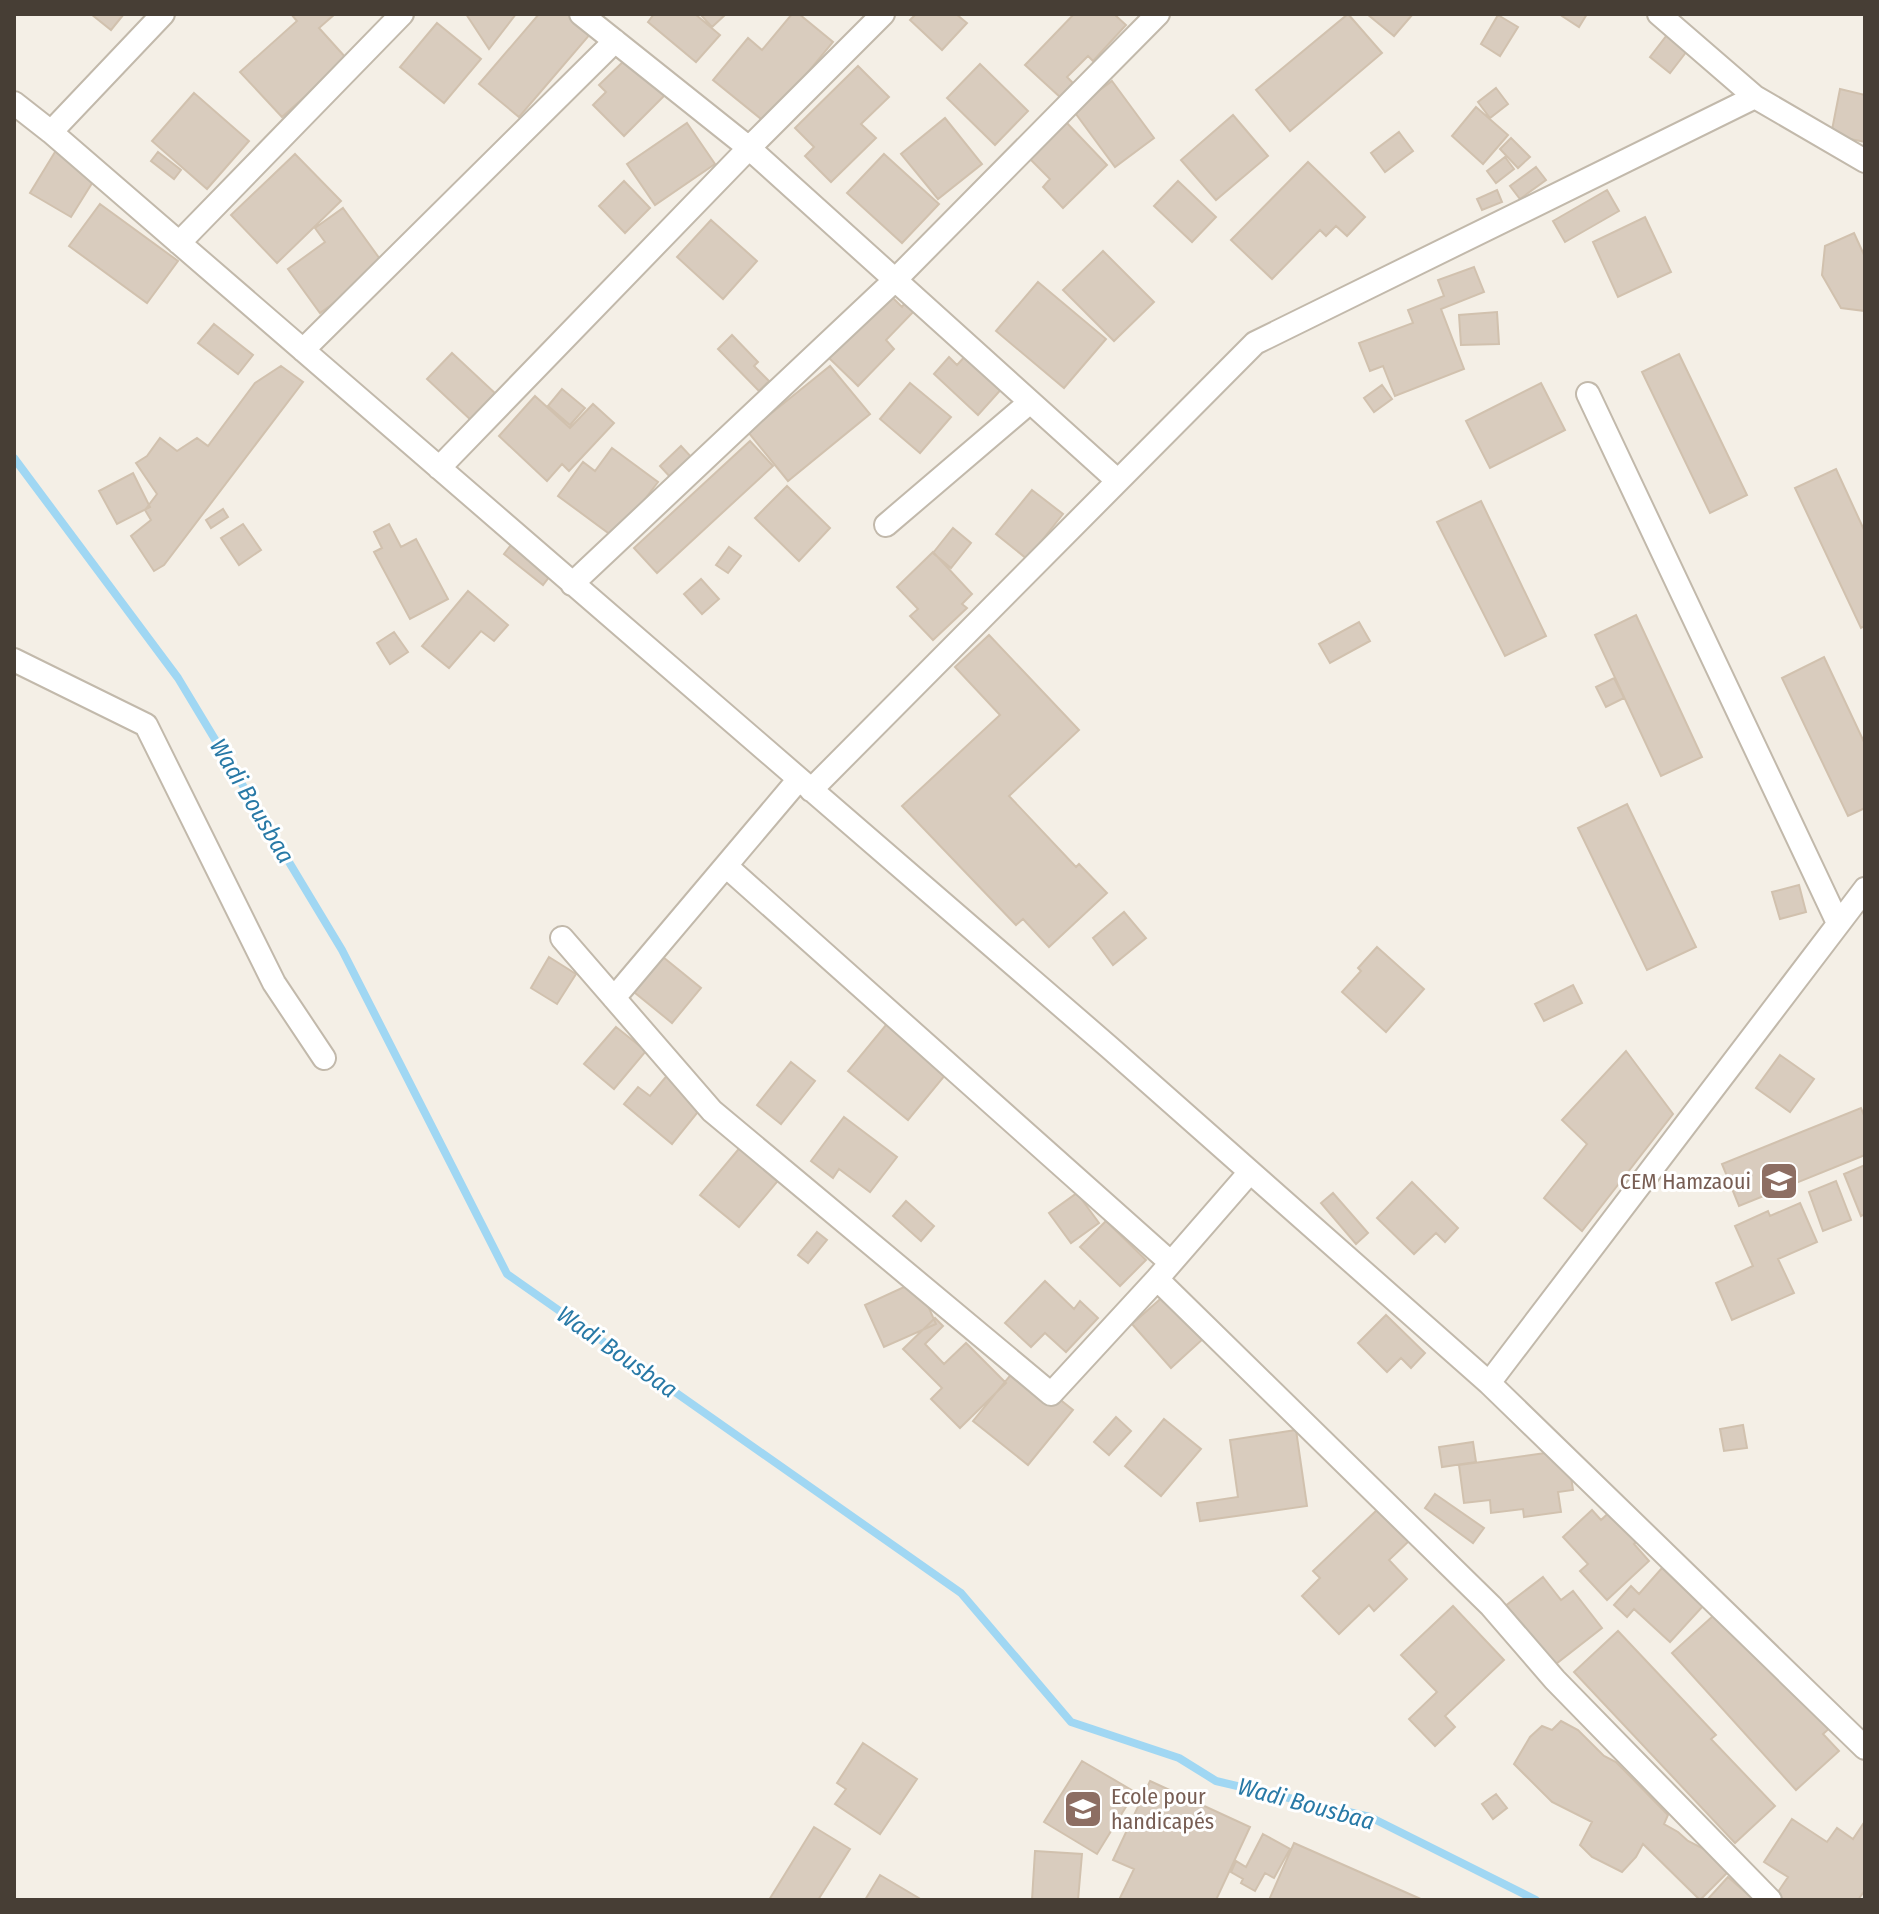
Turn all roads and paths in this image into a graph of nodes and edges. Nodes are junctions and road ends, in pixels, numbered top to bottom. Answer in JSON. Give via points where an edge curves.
{"nodes":[{"id":1,"x":163,"y":14,"type":"edge"},
{"id":2,"x":402,"y":14,"type":"edge"},
{"id":3,"x":581,"y":14,"type":"edge"},
{"id":4,"x":883,"y":14,"type":"edge"},
{"id":5,"x":1158,"y":14,"type":"edge"},
{"id":6,"x":1659,"y":14,"type":"edge"},
{"id":7,"x":615,"y":41,"type":"junction"},
{"id":8,"x":1755,"y":97,"type":"junction"},
{"id":9,"x":14,"y":103,"type":"edge"},
{"id":10,"x":51,"y":132,"type":"junction"},
{"id":11,"x":749,"y":148,"type":"junction"},
{"id":12,"x":1865,"y":161,"type":"edge"},
{"id":13,"x":179,"y":243,"type":"junction"},
{"id":14,"x":896,"y":279,"type":"junction"},
{"id":15,"x":303,"y":350,"type":"junction"},
{"id":16,"x":1588,"y":394,"type":"dead end"},
{"id":17,"x":1029,"y":403,"type":"junction"},
{"id":18,"x":439,"y":468,"type":"junction"},
{"id":19,"x":1118,"y":481,"type":"junction"},
{"id":20,"x":886,"y":525,"type":"dead end"},
{"id":21,"x":572,"y":584,"type":"junction"},
{"id":22,"x":14,"y":660,"type":"edge"},
{"id":23,"x":805,"y":784,"type":"junction"},
{"id":24,"x":726,"y":866,"type":"junction"},
{"id":25,"x":1865,"y":889,"type":"edge"},
{"id":26,"x":1838,"y":923,"type":"junction"},
{"id":27,"x":562,"y":938,"type":"dead end"},
{"id":28,"x":614,"y":998,"type":"junction"},
{"id":29,"x":324,"y":1058,"type":"dead end"},
{"id":30,"x":1250,"y":1172,"type":"junction"},
{"id":31,"x":1164,"y":1270,"type":"junction"},
{"id":32,"x":1489,"y":1383,"type":"junction"},
{"id":33,"x":1865,"y":1748,"type":"edge"},
{"id":34,"x":1770,"y":1900,"type":"edge"}],
"edges":[{"from":1,"to":10,"type":"street"},
{"from":2,"to":13,"type":"street"},
{"from":3,"to":7,"type":"street"},
{"from":4,"to":11,"type":"street"},
{"from":5,"to":14,"type":"street"},
{"from":6,"to":8,"type":"street"},
{"from":7,"to":11,"type":"street"},
{"from":7,"to":15,"type":"street"},
{"from":8,"to":12,"type":"street"},
{"from":8,"to":19,"type":"street","via":[[1269,333]]},
{"from":9,"to":10,"type":"street"},
{"from":10,"to":13,"type":"street"},
{"from":11,"to":14,"type":"street"},
{"from":11,"to":18,"type":"street"},
{"from":13,"to":15,"type":"street"},
{"from":14,"to":17,"type":"street"},
{"from":14,"to":21,"type":"street"},
{"from":15,"to":18,"type":"street"},
{"from":16,"to":26,"type":"street"},
{"from":17,"to":19,"type":"street"},
{"from":17,"to":20,"type":"street"},
{"from":18,"to":21,"type":"street"},
{"from":19,"to":23,"type":"street"},
{"from":21,"to":23,"type":"street"},
{"from":22,"to":29,"type":"street","via":[[146,725],[274,983]]},
{"from":23,"to":24,"type":"street"},
{"from":23,"to":30,"type":"street"},
{"from":24,"to":28,"type":"street"},
{"from":24,"to":31,"type":"street"},
{"from":25,"to":26,"type":"street"},
{"from":26,"to":32,"type":"street"},
{"from":27,"to":28,"type":"street"},
{"from":28,"to":31,"type":"street","via":[[712,1111],[1051,1394]]},
{"from":30,"to":31,"type":"street"},
{"from":30,"to":32,"type":"street"},
{"from":31,"to":34,"type":"street"},
{"from":32,"to":33,"type":"street"}]}
